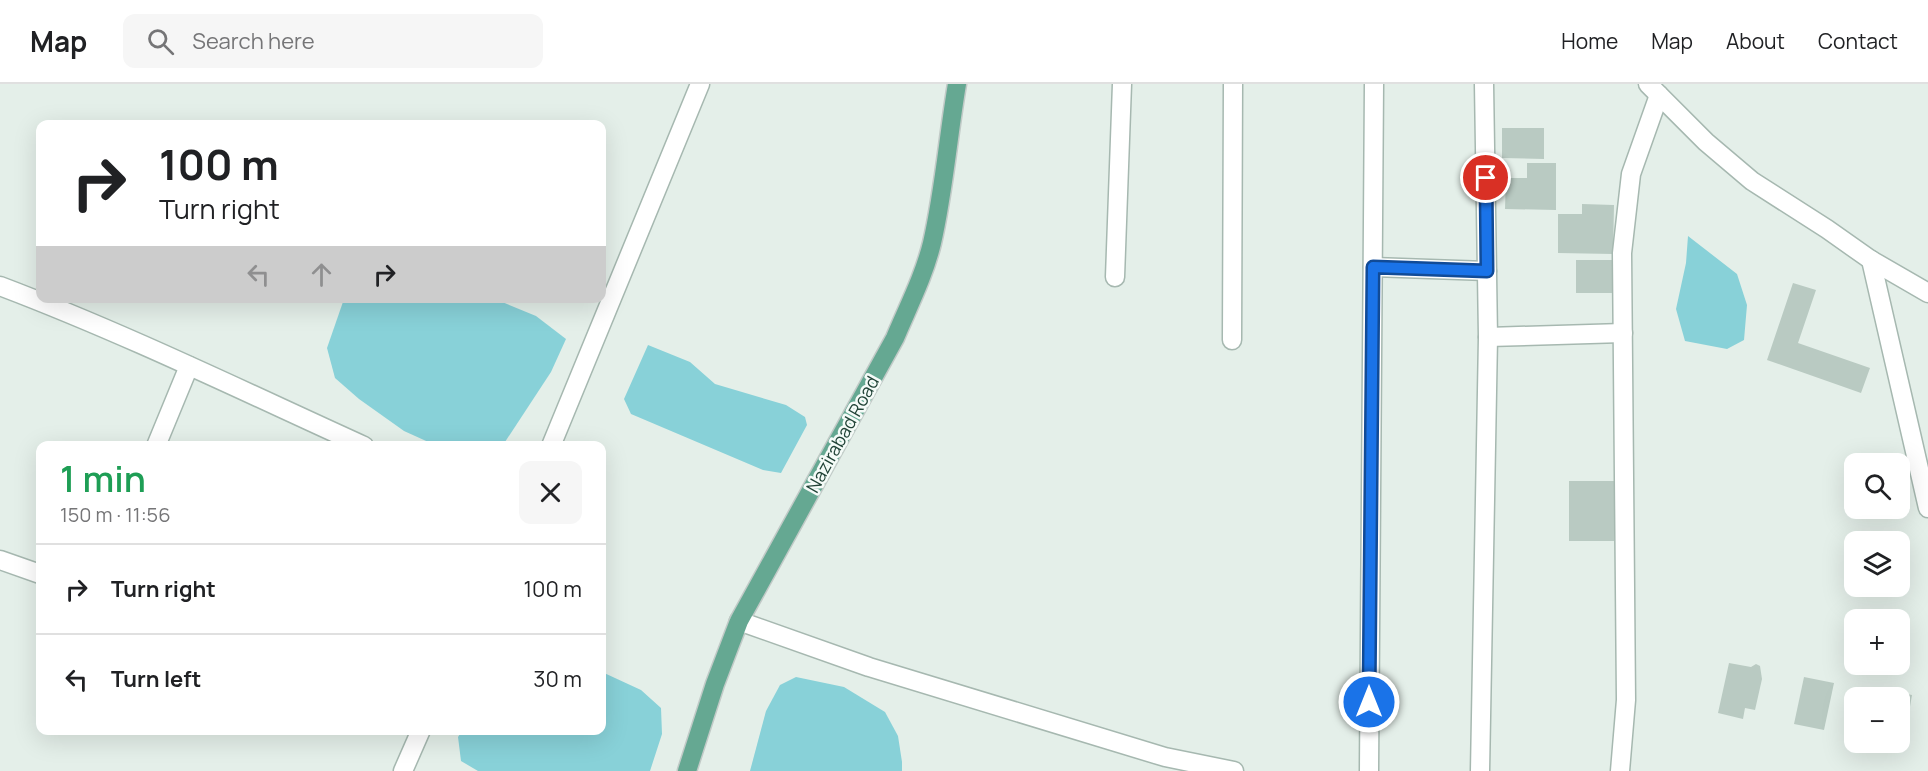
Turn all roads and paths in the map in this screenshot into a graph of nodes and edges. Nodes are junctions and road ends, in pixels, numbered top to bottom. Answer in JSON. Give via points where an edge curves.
{"nodes":[{"id":1,"x":700,"y":84,"type":"edge"},
{"id":2,"x":957,"y":84,"type":"edge"},
{"id":3,"x":1122,"y":84,"type":"edge"},
{"id":4,"x":1233,"y":84,"type":"edge"},
{"id":5,"x":1374,"y":84,"type":"edge"},
{"id":6,"x":1484,"y":84,"type":"edge"},
{"id":7,"x":1653,"y":90,"type":"edge"},
{"id":8,"x":1871,"y":260,"type":"junction"},
{"id":9,"x":1373,"y":267,"type":"junction"},
{"id":10,"x":1487,"y":271,"type":"junction"},
{"id":11,"x":1115,"y":278,"type":"dead end"},
{"id":12,"x":0,"y":286,"type":"edge"},
{"id":13,"x":1928,"y":293,"type":"edge"},
{"id":14,"x":36,"y":299,"type":"edge"},
{"id":15,"x":45,"y":303,"type":"edge"},
{"id":16,"x":1623,"y":333,"type":"junction"},
{"id":17,"x":1488,"y":337,"type":"junction"},
{"id":18,"x":1232,"y":340,"type":"dead end"},
{"id":19,"x":189,"y":366,"type":"junction"},
{"id":20,"x":158,"y":441,"type":"edge"},
{"id":21,"x":353,"y":441,"type":"edge"},
{"id":22,"x":553,"y":441,"type":"edge"},
{"id":23,"x":1928,"y":508,"type":"edge"},
{"id":24,"x":0,"y":560,"type":"edge"},
{"id":25,"x":36,"y":573,"type":"edge"},
{"id":26,"x":739,"y":621,"type":"junction"},
{"id":27,"x":419,"y":735,"type":"edge"},
{"id":28,"x":403,"y":771,"type":"edge"},
{"id":29,"x":687,"y":771,"type":"edge"},
{"id":30,"x":1234,"y":771,"type":"edge"},
{"id":31,"x":1369,"y":771,"type":"edge"},
{"id":32,"x":1480,"y":771,"type":"edge"},
{"id":33,"x":1620,"y":771,"type":"edge"}],
"edges":[{"from":1,"to":22,"type":"street"},
{"from":2,"to":26,"type":"main road","name":"Nazirabad Road","via":[[931,246],[896,338]]},
{"from":3,"to":11,"type":"street"},
{"from":4,"to":18,"type":"street"},
{"from":5,"to":9,"type":"street"},
{"from":6,"to":10,"type":"street"},
{"from":7,"to":8,"type":"street","via":[[1752,181]]},
{"from":7,"to":16,"type":"street","via":[[1631,174],[1622,253]]},
{"from":8,"to":13,"type":"street"},
{"from":8,"to":23,"type":"street"},
{"from":9,"to":10,"type":"street"},
{"from":9,"to":31,"type":"street"},
{"from":10,"to":17,"type":"street"},
{"from":12,"to":14,"type":"street"},
{"from":15,"to":19,"type":"street"},
{"from":16,"to":17,"type":"street"},
{"from":16,"to":33,"type":"street","via":[[1626,700]]},
{"from":17,"to":32,"type":"street"},
{"from":19,"to":20,"type":"street"},
{"from":19,"to":21,"type":"street"},
{"from":24,"to":25,"type":"street"},
{"from":26,"to":29,"type":"main road","name":"Nazirabad Road"},
{"from":26,"to":30,"type":"street","via":[[869,667],[1165,757]]},
{"from":27,"to":28,"type":"street"}]}
